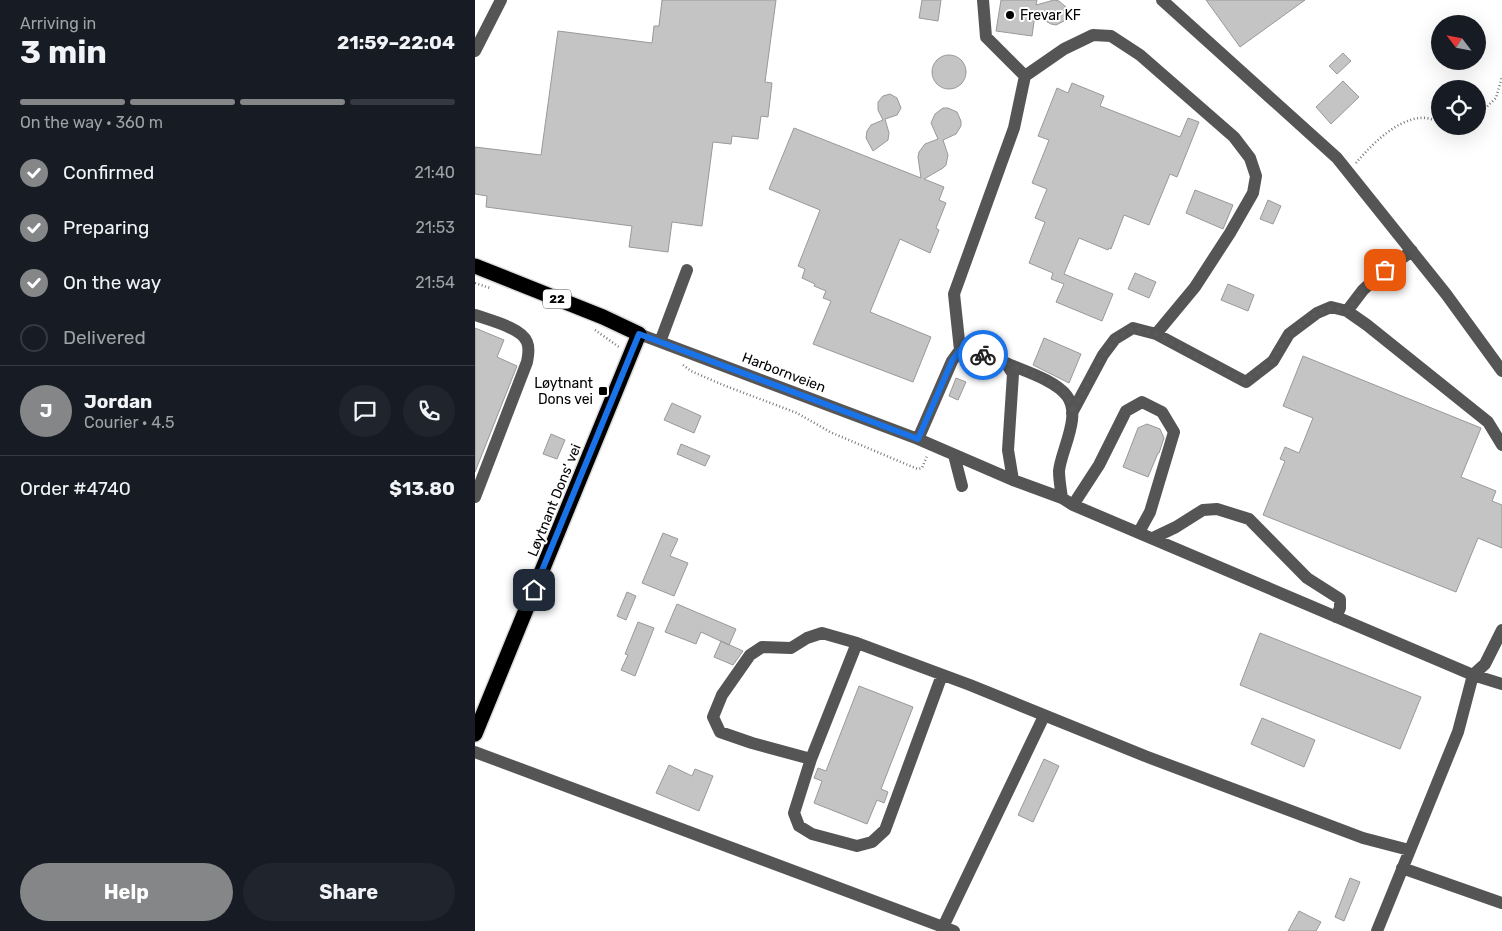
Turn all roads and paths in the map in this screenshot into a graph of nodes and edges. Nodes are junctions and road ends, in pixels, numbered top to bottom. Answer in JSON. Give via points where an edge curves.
{"nodes":[{"id":1,"x":501,"y":0,"type":"edge"},
{"id":2,"x":983,"y":0,"type":"edge"},
{"id":3,"x":1162,"y":0,"type":"edge"},
{"id":4,"x":475,"y":51,"type":"edge"},
{"id":5,"x":1025,"y":76,"type":"junction"},
{"id":6,"x":1502,"y":78,"type":"edge"},
{"id":7,"x":1486,"y":107,"type":"edge"},
{"id":8,"x":1431,"y":120,"type":"edge"},
{"id":9,"x":1349,"y":172,"type":"junction"},
{"id":10,"x":1412,"y":251,"type":"junction"},
{"id":11,"x":475,"y":266,"type":"edge"},
{"id":12,"x":687,"y":270,"type":"dead end"},
{"id":13,"x":1347,"y":311,"type":"junction"},
{"id":14,"x":475,"y":315,"type":"edge"},
{"id":15,"x":639,"y":334,"type":"junction"},
{"id":16,"x":1156,"y":334,"type":"junction"},
{"id":17,"x":660,"y":342,"type":"junction"},
{"id":18,"x":679,"y":349,"type":"junction"},
{"id":19,"x":960,"y":350,"type":"junction"},
{"id":20,"x":1006,"y":363,"type":"junction"},
{"id":21,"x":1502,"y":371,"type":"edge"},
{"id":22,"x":1072,"y":413,"type":"junction"},
{"id":23,"x":918,"y":439,"type":"junction"},
{"id":24,"x":1502,"y":444,"type":"edge"},
{"id":25,"x":932,"y":445,"type":"junction"},
{"id":26,"x":954,"y":455,"type":"junction"},
{"id":27,"x":1013,"y":480,"type":"junction"},
{"id":28,"x":961,"y":486,"type":"dead end"},
{"id":29,"x":475,"y":497,"type":"edge"},
{"id":30,"x":1067,"y":502,"type":"junction"},
{"id":31,"x":1139,"y":532,"type":"junction"},
{"id":32,"x":1153,"y":538,"type":"junction"},
{"id":33,"x":1336,"y":617,"type":"junction"},
{"id":34,"x":1502,"y":630,"type":"edge"},
{"id":35,"x":857,"y":643,"type":"junction"},
{"id":36,"x":942,"y":675,"type":"junction"},
{"id":37,"x":1473,"y":675,"type":"junction"},
{"id":38,"x":1502,"y":684,"type":"edge"},
{"id":39,"x":1044,"y":716,"type":"junction"},
{"id":40,"x":475,"y":734,"type":"edge"},
{"id":41,"x":475,"y":752,"type":"edge"},
{"id":42,"x":811,"y":759,"type":"junction"},
{"id":43,"x":1409,"y":850,"type":"junction"},
{"id":44,"x":1402,"y":868,"type":"junction"},
{"id":45,"x":1502,"y":902,"type":"edge"},
{"id":46,"x":949,"y":929,"type":"edge"},
{"id":47,"x":1377,"y":931,"type":"edge"}],
"edges":[{"from":1,"to":4,"type":"street"},
{"from":2,"to":5,"type":"street","via":[[986,37]]},
{"from":3,"to":9,"type":"street"},
{"from":5,"to":16,"type":"street","via":[[1064,48],[1093,35],[1111,36],[1141,55],[1234,137],[1250,158],[1255,176],[1253,193],[1195,287]]},
{"from":5,"to":19,"type":"street","via":[[1014,128],[954,294]]},
{"from":6,"to":7,"type":"path","via":[[1496,98]]},
{"from":8,"to":9,"type":"path","via":[[1421,118],[1397,126],[1368,149]]},
{"from":9,"to":10,"type":"street"},
{"from":10,"to":13,"type":"street","via":[[1363,290]]},
{"from":10,"to":21,"type":"street"},
{"from":11,"to":15,"type":"highway","number":"22"},
{"from":12,"to":17,"type":"street"},
{"from":13,"to":16,"type":"street","via":[[1331,307],[1317,313],[1289,334],[1273,360],[1245,382]]},
{"from":13,"to":24,"type":"street","via":[[1488,422]]},
{"from":14,"to":29,"type":"street","via":[[522,335],[529,350]]},
{"from":15,"to":17,"type":"street","name":"Harbornveien"},
{"from":15,"to":40,"type":"highway","name":"Løytnant Dons' vei"},
{"from":16,"to":22,"type":"street","via":[[1133,328],[1115,339]]},
{"from":17,"to":18,"type":"street","name":"Harbornveien"},
{"from":18,"to":23,"type":"street","name":"Harbornveien"},
{"from":18,"to":25,"type":"path","via":[[682,364],[691,371],[797,413],[830,432],[918,469],[922,468]]},
{"from":19,"to":20,"type":"street"},
{"from":19,"to":23,"type":"street","via":[[952,361]]},
{"from":20,"to":22,"type":"street","via":[[1053,385],[1068,397]]},
{"from":20,"to":27,"type":"street","via":[[1013,374],[1008,450]]},
{"from":22,"to":30,"type":"street","via":[[1059,471]]},
{"from":23,"to":25,"type":"street","name":"Harbornveien"},
{"from":25,"to":26,"type":"street","name":"Harbornveien"},
{"from":26,"to":27,"type":"street","name":"Harbornveien"},
{"from":26,"to":28,"type":"street"},
{"from":27,"to":30,"type":"street","name":"Harbornveien"},
{"from":30,"to":31,"type":"street","name":"Harbornveien"},
{"from":30,"to":31,"type":"street","via":[[1099,464],[1125,410],[1142,402],[1162,412],[1174,432],[1150,512]]},
{"from":31,"to":32,"type":"street","name":"Harbornveien"},
{"from":32,"to":33,"type":"street","name":"Harbornveien"},
{"from":32,"to":33,"type":"street","via":[[1203,510],[1217,509],[1249,518],[1307,578],[1340,599]]},
{"from":33,"to":37,"type":"street","name":"Harbornveien"},
{"from":34,"to":37,"type":"street","via":[[1485,664]]},
{"from":35,"to":36,"type":"street"},
{"from":35,"to":42,"type":"street"},
{"from":35,"to":42,"type":"street","via":[[822,633],[791,648],[762,647],[750,654],[722,696],[713,717],[721,732]]},
{"from":36,"to":39,"type":"street"},
{"from":36,"to":42,"type":"street","via":[[885,830],[872,842],[857,846],[812,834],[799,826],[793,812]]},
{"from":37,"to":38,"type":"street","name":"Harbornveien"},
{"from":37,"to":43,"type":"street","via":[[1458,732]]},
{"from":39,"to":43,"type":"street","via":[[1363,838]]},
{"from":39,"to":46,"type":"street"},
{"from":41,"to":46,"type":"street"},
{"from":43,"to":44,"type":"street"},
{"from":44,"to":45,"type":"street"},
{"from":44,"to":47,"type":"street"}]}
